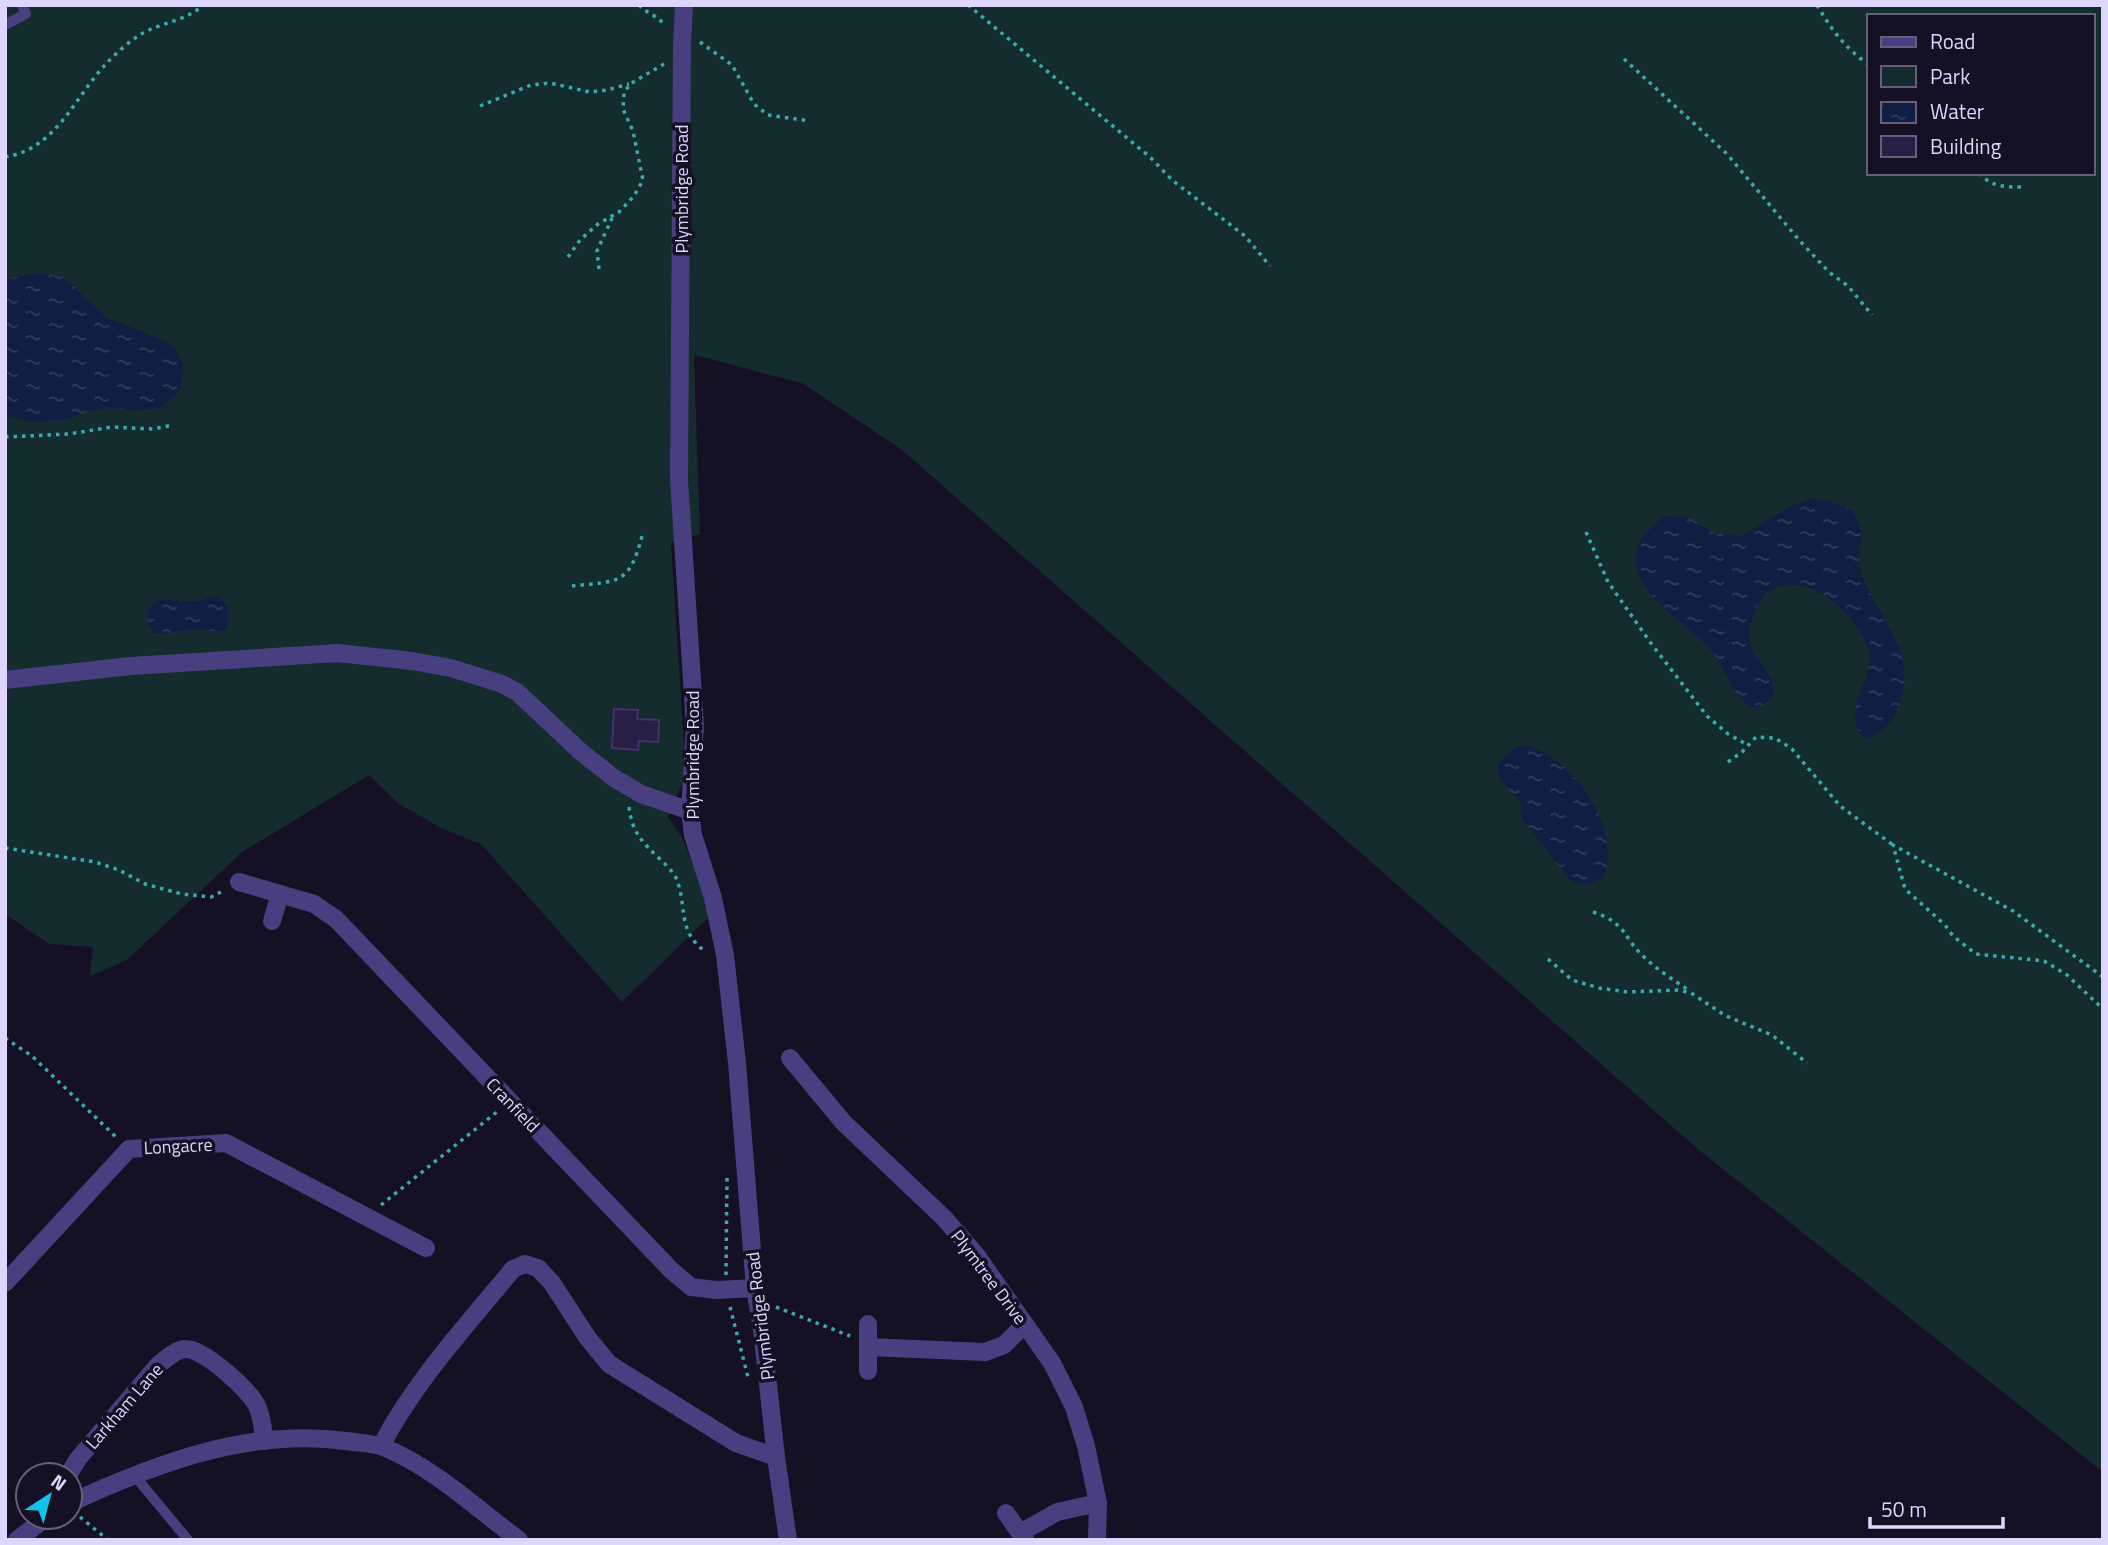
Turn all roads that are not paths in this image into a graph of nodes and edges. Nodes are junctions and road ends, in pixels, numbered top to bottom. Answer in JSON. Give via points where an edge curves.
{"nodes":[{"id":1,"x":22,"y":5,"type":"edge"},
{"id":2,"x":684,"y":5,"type":"edge"},
{"id":3,"x":5,"y":25,"type":"edge"},
{"id":4,"x":5,"y":680,"type":"edge"},
{"id":5,"x":690,"y":811,"type":"junction"},
{"id":6,"x":239,"y":882,"type":"road end"},
{"id":7,"x":280,"y":894,"type":"junction"},
{"id":8,"x":272,"y":921,"type":"dead end"},
{"id":9,"x":790,"y":1058,"type":"dead end"},
{"id":10,"x":426,"y":1248,"type":"dead end"},
{"id":11,"x":5,"y":1283,"type":"edge"},
{"id":12,"x":756,"y":1294,"type":"junction"},
{"id":13,"x":869,"y":1324,"type":"dead end"},
{"id":14,"x":1025,"y":1324,"type":"junction"},
{"id":15,"x":868,"y":1347,"type":"junction"},
{"id":16,"x":868,"y":1371,"type":"dead end"},
{"id":17,"x":265,"y":1441,"type":"junction"},
{"id":18,"x":381,"y":1446,"type":"junction"},
{"id":19,"x":776,"y":1457,"type":"junction"},
{"id":20,"x":77,"y":1461,"type":"edge"},
{"id":21,"x":134,"y":1475,"type":"junction"},
{"id":22,"x":1098,"y":1503,"type":"junction"},
{"id":23,"x":84,"y":1505,"type":"edge"},
{"id":24,"x":1006,"y":1513,"type":"dead end"},
{"id":25,"x":1023,"y":1536,"type":"edge"},
{"id":26,"x":188,"y":1540,"type":"edge"},
{"id":27,"x":519,"y":1540,"type":"edge"},
{"id":28,"x":788,"y":1540,"type":"edge"},
{"id":29,"x":1097,"y":1540,"type":"edge"}],
"edges":[{"from":1,"to":3,"type":"lane","via":[[26,14]]},
{"from":2,"to":5,"type":"street","name":"Plymbridge Road","via":[[679,480],[695,726]]},
{"from":4,"to":5,"type":"street","via":[[131,666],[338,653],[451,668],[517,692],[614,778],[641,794]]},
{"from":5,"to":12,"type":"street","name":"Plymbridge Road","via":[[725,955]]},
{"from":6,"to":7,"type":"street","name":"Cranfield"},
{"from":7,"to":8,"type":"street"},
{"from":7,"to":12,"type":"street","name":"Cranfield","via":[[314,904],[336,919],[691,1287]]},
{"from":9,"to":14,"type":"street","name":"Plymtree Drive","via":[[843,1122],[944,1218]]},
{"from":10,"to":11,"type":"street","name":"Longacre","via":[[226,1143],[129,1149]]},
{"from":12,"to":19,"type":"street","name":"Plymbridge Road"},
{"from":13,"to":15,"type":"street"},
{"from":14,"to":15,"type":"street","via":[[1004,1345],[985,1352]]},
{"from":14,"to":22,"type":"street","name":"Plymtree Drive","via":[[1074,1407]]},
{"from":15,"to":16,"type":"street"},
{"from":17,"to":18,"type":"street","via":[[322,1438]]},
{"from":17,"to":20,"type":"street","name":"Larkham Lane","via":[[258,1406],[199,1352],[184,1348],[158,1366]]},
{"from":17,"to":21,"type":"street","via":[[188,1455]]},
{"from":18,"to":19,"type":"street","via":[[439,1357],[513,1269],[525,1264],[538,1268],[552,1283],[609,1364],[736,1443]]},
{"from":18,"to":27,"type":"street","via":[[439,1480]]},
{"from":19,"to":28,"type":"street","name":"Plymbridge Road"},
{"from":21,"to":23,"type":"street"},
{"from":21,"to":26,"type":"lane"},
{"from":22,"to":25,"type":"street","via":[[1057,1513]]},
{"from":22,"to":29,"type":"street","name":"Plymtree Drive"},
{"from":24,"to":25,"type":"street"}]}
